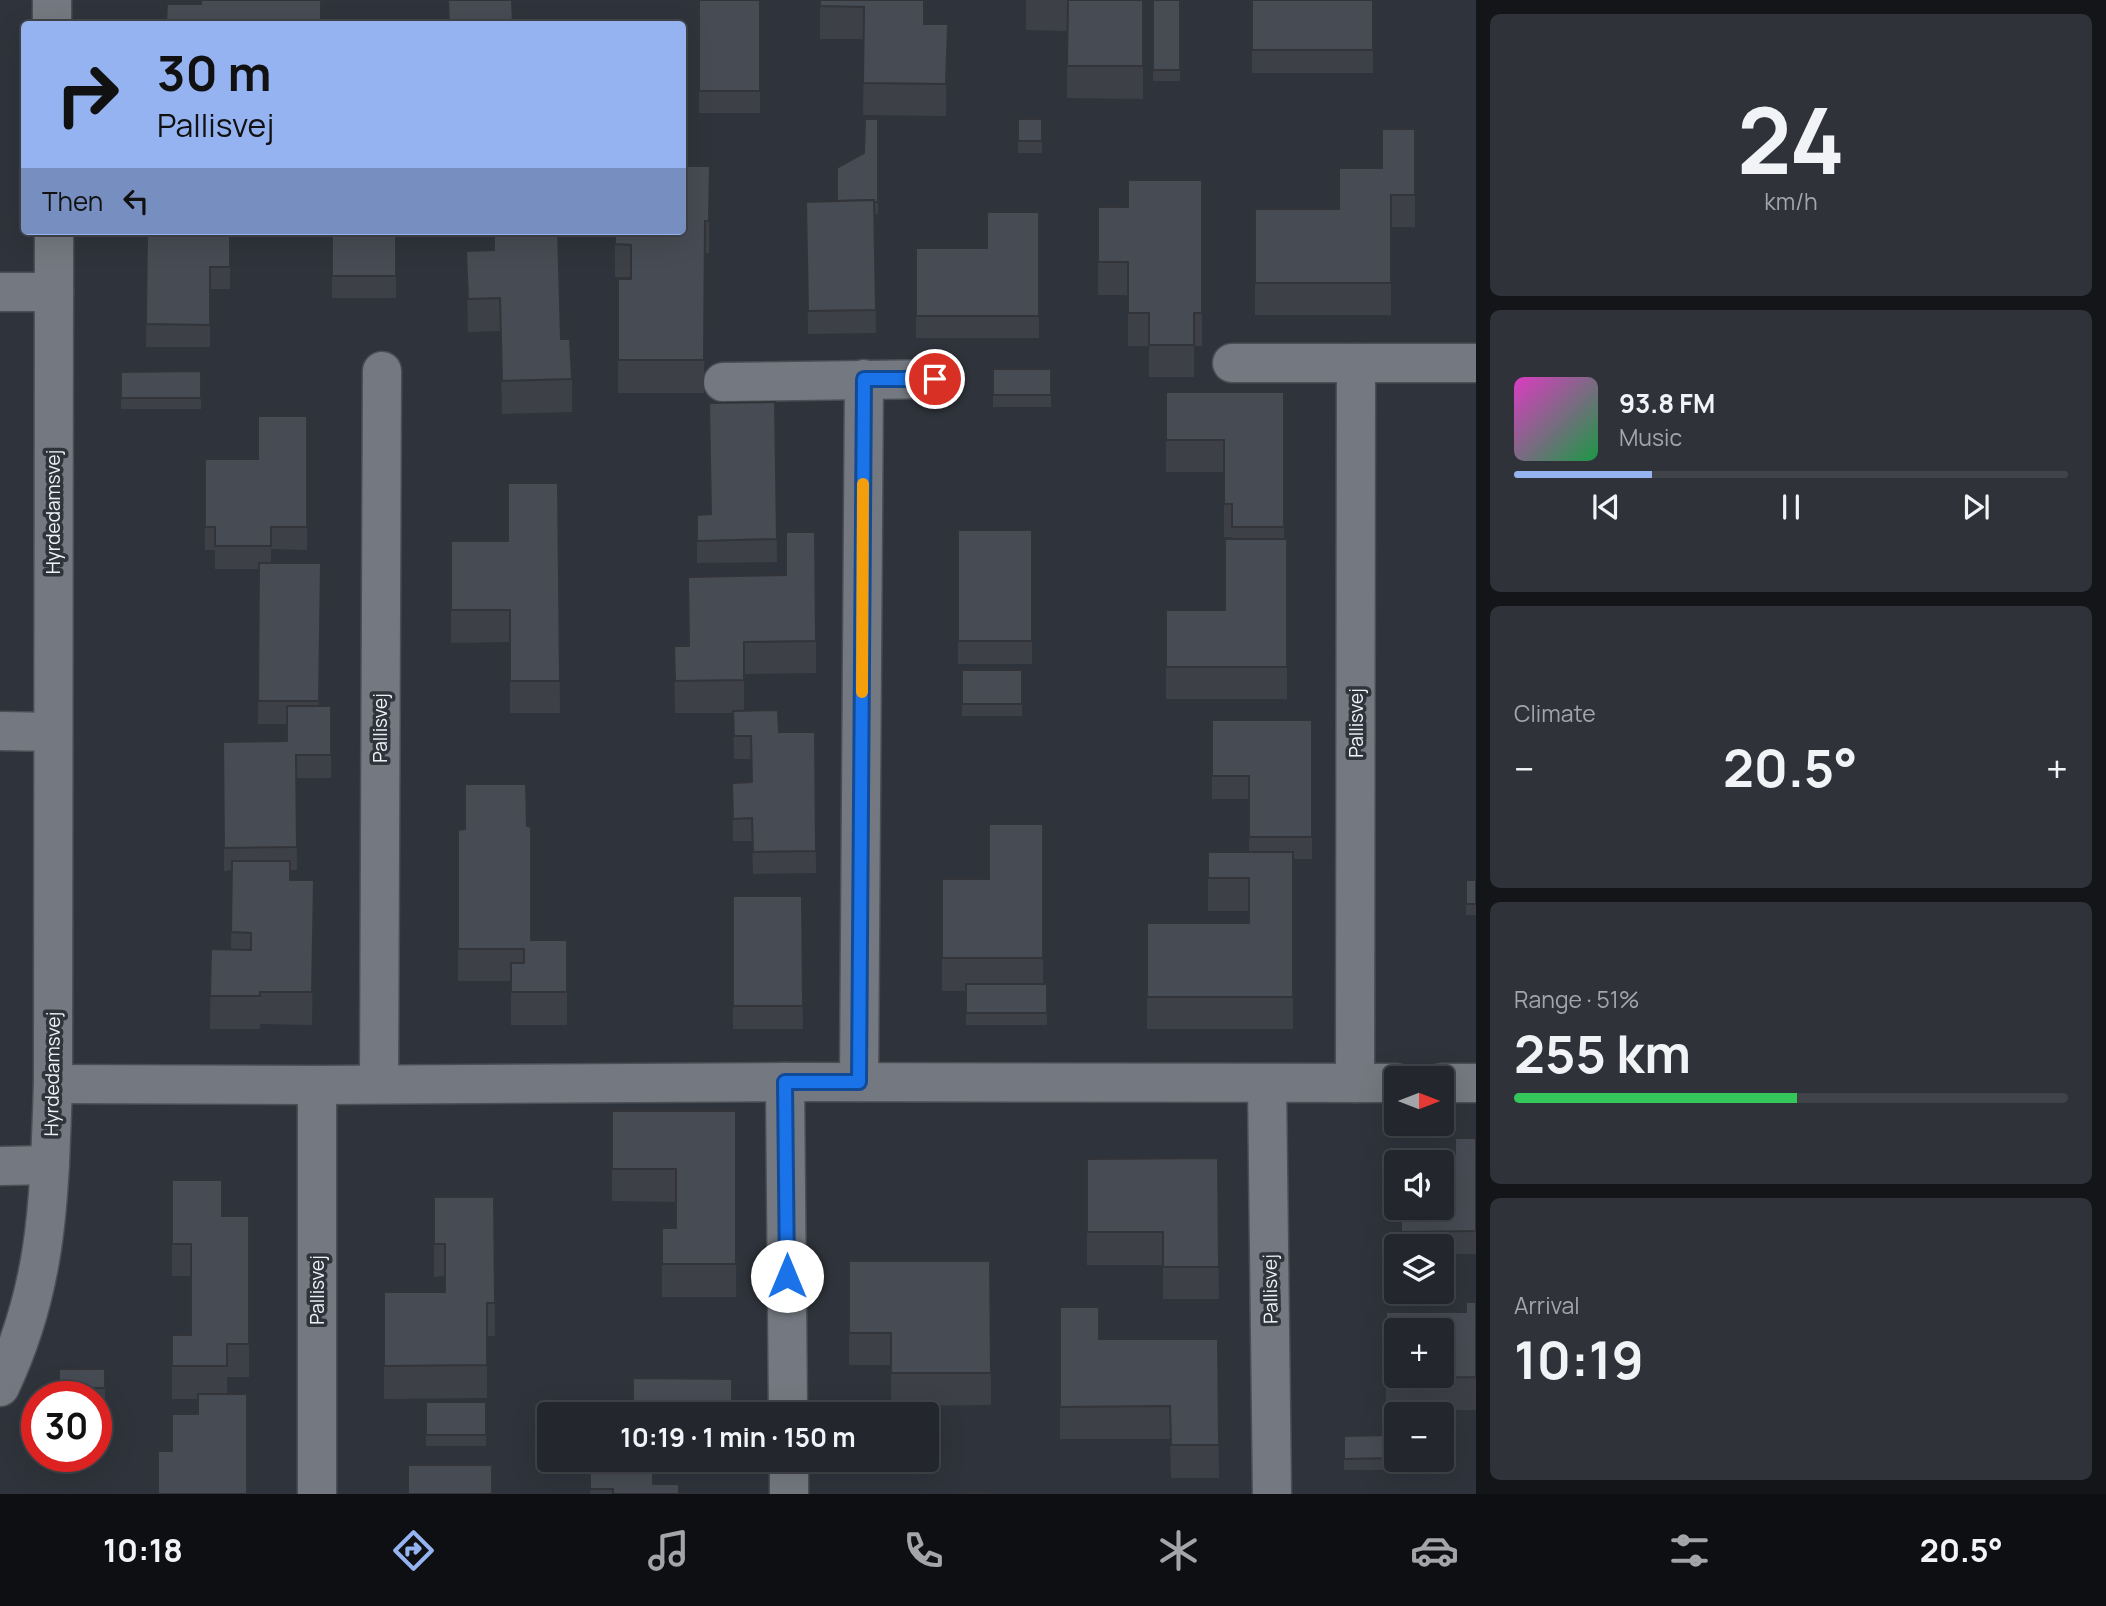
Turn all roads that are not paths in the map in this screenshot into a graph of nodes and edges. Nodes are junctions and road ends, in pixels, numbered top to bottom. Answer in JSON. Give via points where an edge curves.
{"nodes":[{"id":1,"x":52,"y":0,"type":"edge"},
{"id":2,"x":52,"y":21,"type":"edge"},
{"id":3,"x":54,"y":235,"type":"edge"},
{"id":4,"x":0,"y":292,"type":"edge"},
{"id":5,"x":54,"y":292,"type":"junction"},
{"id":6,"x":1232,"y":363,"type":"dead end"},
{"id":7,"x":1356,"y":363,"type":"junction"},
{"id":8,"x":1476,"y":363,"type":"edge"},
{"id":9,"x":382,"y":371,"type":"dead end"},
{"id":10,"x":864,"y":379,"type":"junction"},
{"id":11,"x":935,"y":379,"type":"dead end"},
{"id":12,"x":723,"y":382,"type":"dead end"},
{"id":13,"x":0,"y":731,"type":"edge"},
{"id":14,"x":53,"y":732,"type":"junction"},
{"id":15,"x":785,"y":1082,"type":"junction"},
{"id":16,"x":859,"y":1082,"type":"junction"},
{"id":17,"x":1355,"y":1083,"type":"junction"},
{"id":18,"x":1384,"y":1083,"type":"edge"},
{"id":19,"x":1454,"y":1083,"type":"edge"},
{"id":20,"x":1476,"y":1083,"type":"edge"},
{"id":21,"x":53,"y":1084,"type":"junction"},
{"id":22,"x":379,"y":1084,"type":"junction"},
{"id":23,"x":1268,"y":1084,"type":"junction"},
{"id":24,"x":317,"y":1085,"type":"junction"},
{"id":25,"x":50,"y":1165,"type":"junction"},
{"id":26,"x":0,"y":1166,"type":"edge"},
{"id":27,"x":0,"y":1387,"type":"edge"},
{"id":28,"x":788,"y":1402,"type":"edge"},
{"id":29,"x":789,"y":1472,"type":"edge"},
{"id":30,"x":317,"y":1494,"type":"edge"},
{"id":31,"x":789,"y":1494,"type":"edge"},
{"id":32,"x":1272,"y":1494,"type":"edge"}],
"edges":[{"from":1,"to":2,"type":"street"},
{"from":3,"to":5,"type":"street","name":"Hyrdedamsvej"},
{"from":4,"to":5,"type":"street"},
{"from":5,"to":14,"type":"street","name":"Hyrdedamsvej"},
{"from":6,"to":7,"type":"street"},
{"from":7,"to":8,"type":"street"},
{"from":7,"to":17,"type":"street","name":"Pallisvej"},
{"from":9,"to":22,"type":"street","name":"Pallisvej"},
{"from":10,"to":11,"type":"street"},
{"from":10,"to":12,"type":"street"},
{"from":10,"to":16,"type":"street"},
{"from":13,"to":14,"type":"street"},
{"from":14,"to":21,"type":"street","name":"Hyrdedamsvej"},
{"from":15,"to":16,"type":"street"},
{"from":15,"to":22,"type":"street"},
{"from":15,"to":28,"type":"street"},
{"from":16,"to":23,"type":"street"},
{"from":17,"to":18,"type":"street"},
{"from":17,"to":23,"type":"street"},
{"from":19,"to":20,"type":"street"},
{"from":21,"to":24,"type":"street"},
{"from":21,"to":25,"type":"street","name":"Hyrdedamsvej"},
{"from":22,"to":24,"type":"street"},
{"from":23,"to":32,"type":"street","name":"Pallisvej"},
{"from":24,"to":30,"type":"street","name":"Pallisvej"},
{"from":25,"to":26,"type":"street"},
{"from":25,"to":27,"type":"street","name":"Hyrdedamsvej","via":[[40,1269],[17,1351]]},
{"from":29,"to":31,"type":"street"}]}
